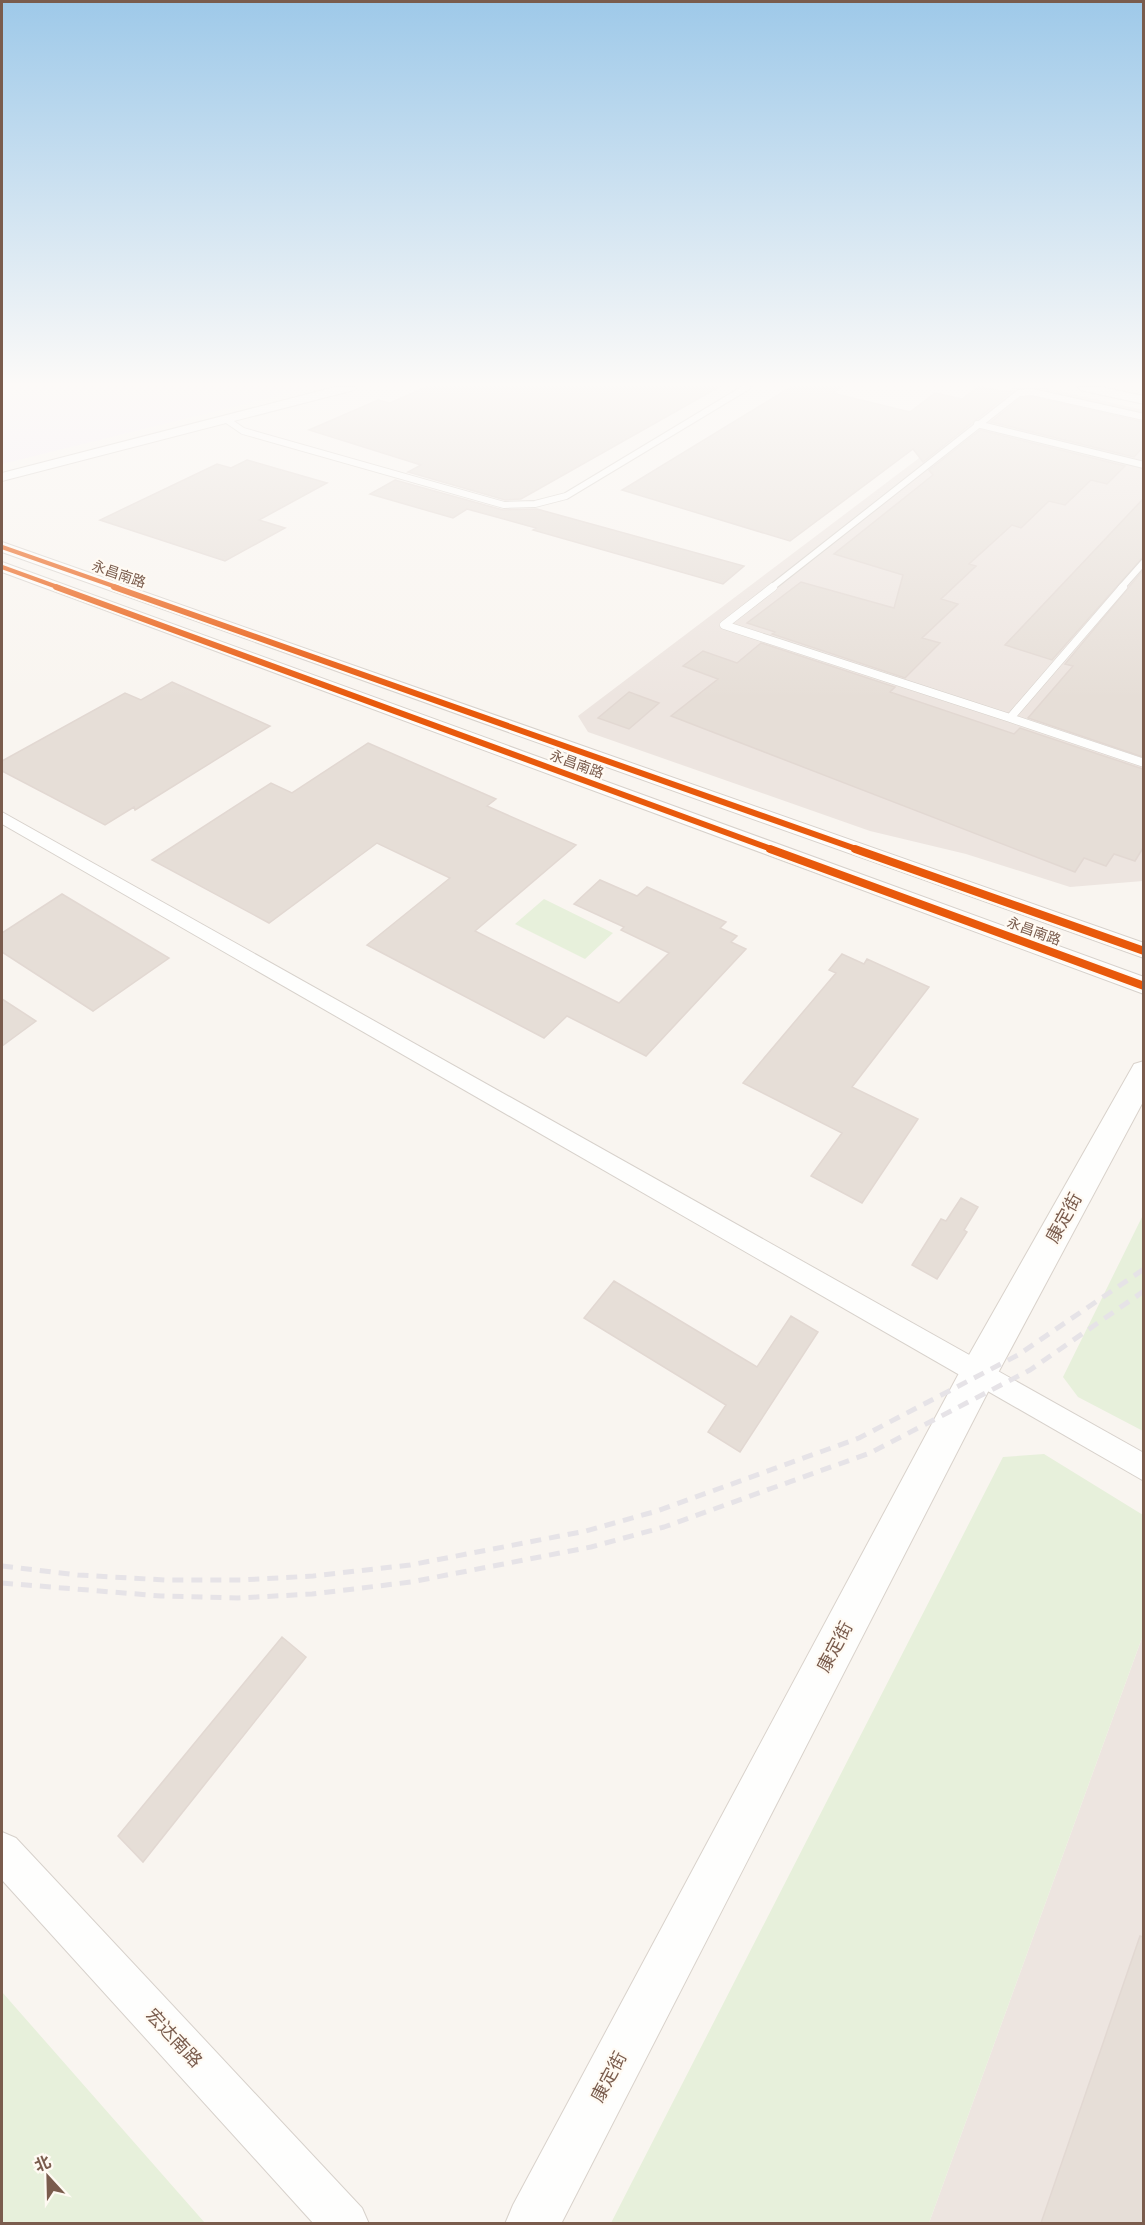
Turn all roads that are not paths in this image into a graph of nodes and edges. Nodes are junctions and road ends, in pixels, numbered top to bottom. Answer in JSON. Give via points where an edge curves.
{"nodes":[{"id":1,"x":455,"y":491,"type":"edge"},
{"id":2,"x":575,"y":491,"type":"edge"},
{"id":3,"x":893,"y":491,"type":"edge"},
{"id":4,"x":2,"y":547,"type":"edge"},
{"id":5,"x":1143,"y":562,"type":"edge"},
{"id":6,"x":2,"y":567,"type":"edge"},
{"id":7,"x":1010,"y":718,"type":"junction"},
{"id":8,"x":1143,"y":763,"type":"edge"},
{"id":9,"x":2,"y":817,"type":"edge"},
{"id":10,"x":1143,"y":951,"type":"edge"},
{"id":11,"x":1143,"y":986,"type":"edge"},
{"id":12,"x":1143,"y":1072,"type":"edge"},
{"id":13,"x":978,"y":1374,"type":"junction"},
{"id":14,"x":1143,"y":1468,"type":"edge"},
{"id":15,"x":2,"y":1852,"type":"edge"},
{"id":16,"x":346,"y":2223,"type":"edge"},
{"id":17,"x":532,"y":2223,"type":"edge"}],
"edges":[{"from":1,"to":2,"type":"lane","via":[[504,505],[524,506],[552,502]]},
{"from":3,"to":7,"type":"lane","via":[[724,625]]},
{"from":4,"to":10,"type":"street","name":"永昌南路"},
{"from":5,"to":7,"type":"lane"},
{"from":6,"to":11,"type":"street","name":"永昌南路"},
{"from":7,"to":8,"type":"lane"},
{"from":9,"to":13,"type":"street"},
{"from":12,"to":13,"type":"main road","name":"康定街"},
{"from":13,"to":14,"type":"street"},
{"from":13,"to":17,"type":"main road","name":"康定街"},
{"from":15,"to":16,"type":"street","name":"宏达南路"}]}
